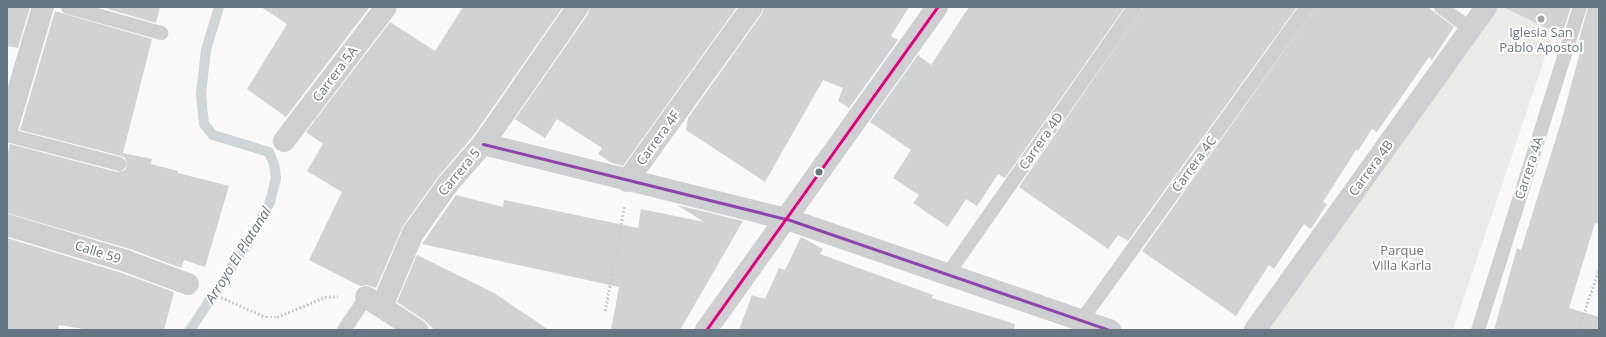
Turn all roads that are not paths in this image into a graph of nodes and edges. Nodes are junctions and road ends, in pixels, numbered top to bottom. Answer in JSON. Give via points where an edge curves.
{"nodes":[{"id":1,"x":44,"y":7,"type":"edge"},
{"id":2,"x":68,"y":7,"type":"edge"},
{"id":3,"x":386,"y":7,"type":"edge"},
{"id":4,"x":578,"y":7,"type":"edge"},
{"id":5,"x":752,"y":7,"type":"edge"},
{"id":6,"x":937,"y":7,"type":"edge"},
{"id":7,"x":1135,"y":7,"type":"edge"},
{"id":8,"x":1307,"y":7,"type":"edge"},
{"id":9,"x":1441,"y":7,"type":"edge"},
{"id":10,"x":1486,"y":7,"type":"edge"},
{"id":11,"x":1580,"y":7,"type":"edge"},
{"id":12,"x":1470,"y":29,"type":"junction"},
{"id":13,"x":161,"y":33,"type":"dead end"},
{"id":14,"x":7,"y":129,"type":"edge"},
{"id":15,"x":7,"y":135,"type":"edge"},
{"id":16,"x":284,"y":141,"type":"dead end"},
{"id":17,"x":483,"y":144,"type":"junction"},
{"id":18,"x":119,"y":164,"type":"dead end"},
{"id":19,"x":627,"y":181,"type":"junction"},
{"id":20,"x":787,"y":219,"type":"junction"},
{"id":21,"x":7,"y":225,"type":"edge"},
{"id":22,"x":947,"y":275,"type":"junction"},
{"id":23,"x":188,"y":284,"type":"road end"},
{"id":24,"x":374,"y":302,"type":"junction"},
{"id":25,"x":1081,"y":321,"type":"junction"},
{"id":26,"x":344,"y":330,"type":"edge"},
{"id":27,"x":418,"y":330,"type":"edge"},
{"id":28,"x":706,"y":330,"type":"edge"},
{"id":29,"x":1110,"y":330,"type":"edge"},
{"id":30,"x":1255,"y":330,"type":"edge"},
{"id":31,"x":1478,"y":330,"type":"edge"}],
"edges":[{"from":1,"to":14,"type":"street"},
{"from":2,"to":13,"type":"lane"},
{"from":3,"to":16,"type":"street","name":"Carrera 5A"},
{"from":4,"to":17,"type":"street","name":"Carrera 5"},
{"from":5,"to":19,"type":"street","name":"Carrera 4F"},
{"from":6,"to":20,"type":"street"},
{"from":7,"to":22,"type":"lane","name":"Carrera 4D"},
{"from":8,"to":25,"type":"lane","name":"Carrera 4C"},
{"from":9,"to":12,"type":"lane"},
{"from":10,"to":12,"type":"street","name":"Carrera 4B"},
{"from":11,"to":31,"type":"lane","name":"Carrera 4A"},
{"from":12,"to":30,"type":"street","name":"Carrera 4B"},
{"from":15,"to":18,"type":"lane"},
{"from":17,"to":19,"type":"street"},
{"from":17,"to":24,"type":"street","name":"Carrera 5","via":[[448,184],[412,233]]},
{"from":19,"to":20,"type":"street"},
{"from":20,"to":22,"type":"street"},
{"from":20,"to":28,"type":"street"},
{"from":21,"to":23,"type":"street","name":"Calle 59","via":[[126,261]]},
{"from":22,"to":25,"type":"street"},
{"from":24,"to":26,"type":"lane","name":"Carrera 5"},
{"from":24,"to":27,"type":"street"},
{"from":25,"to":29,"type":"street"}]}
